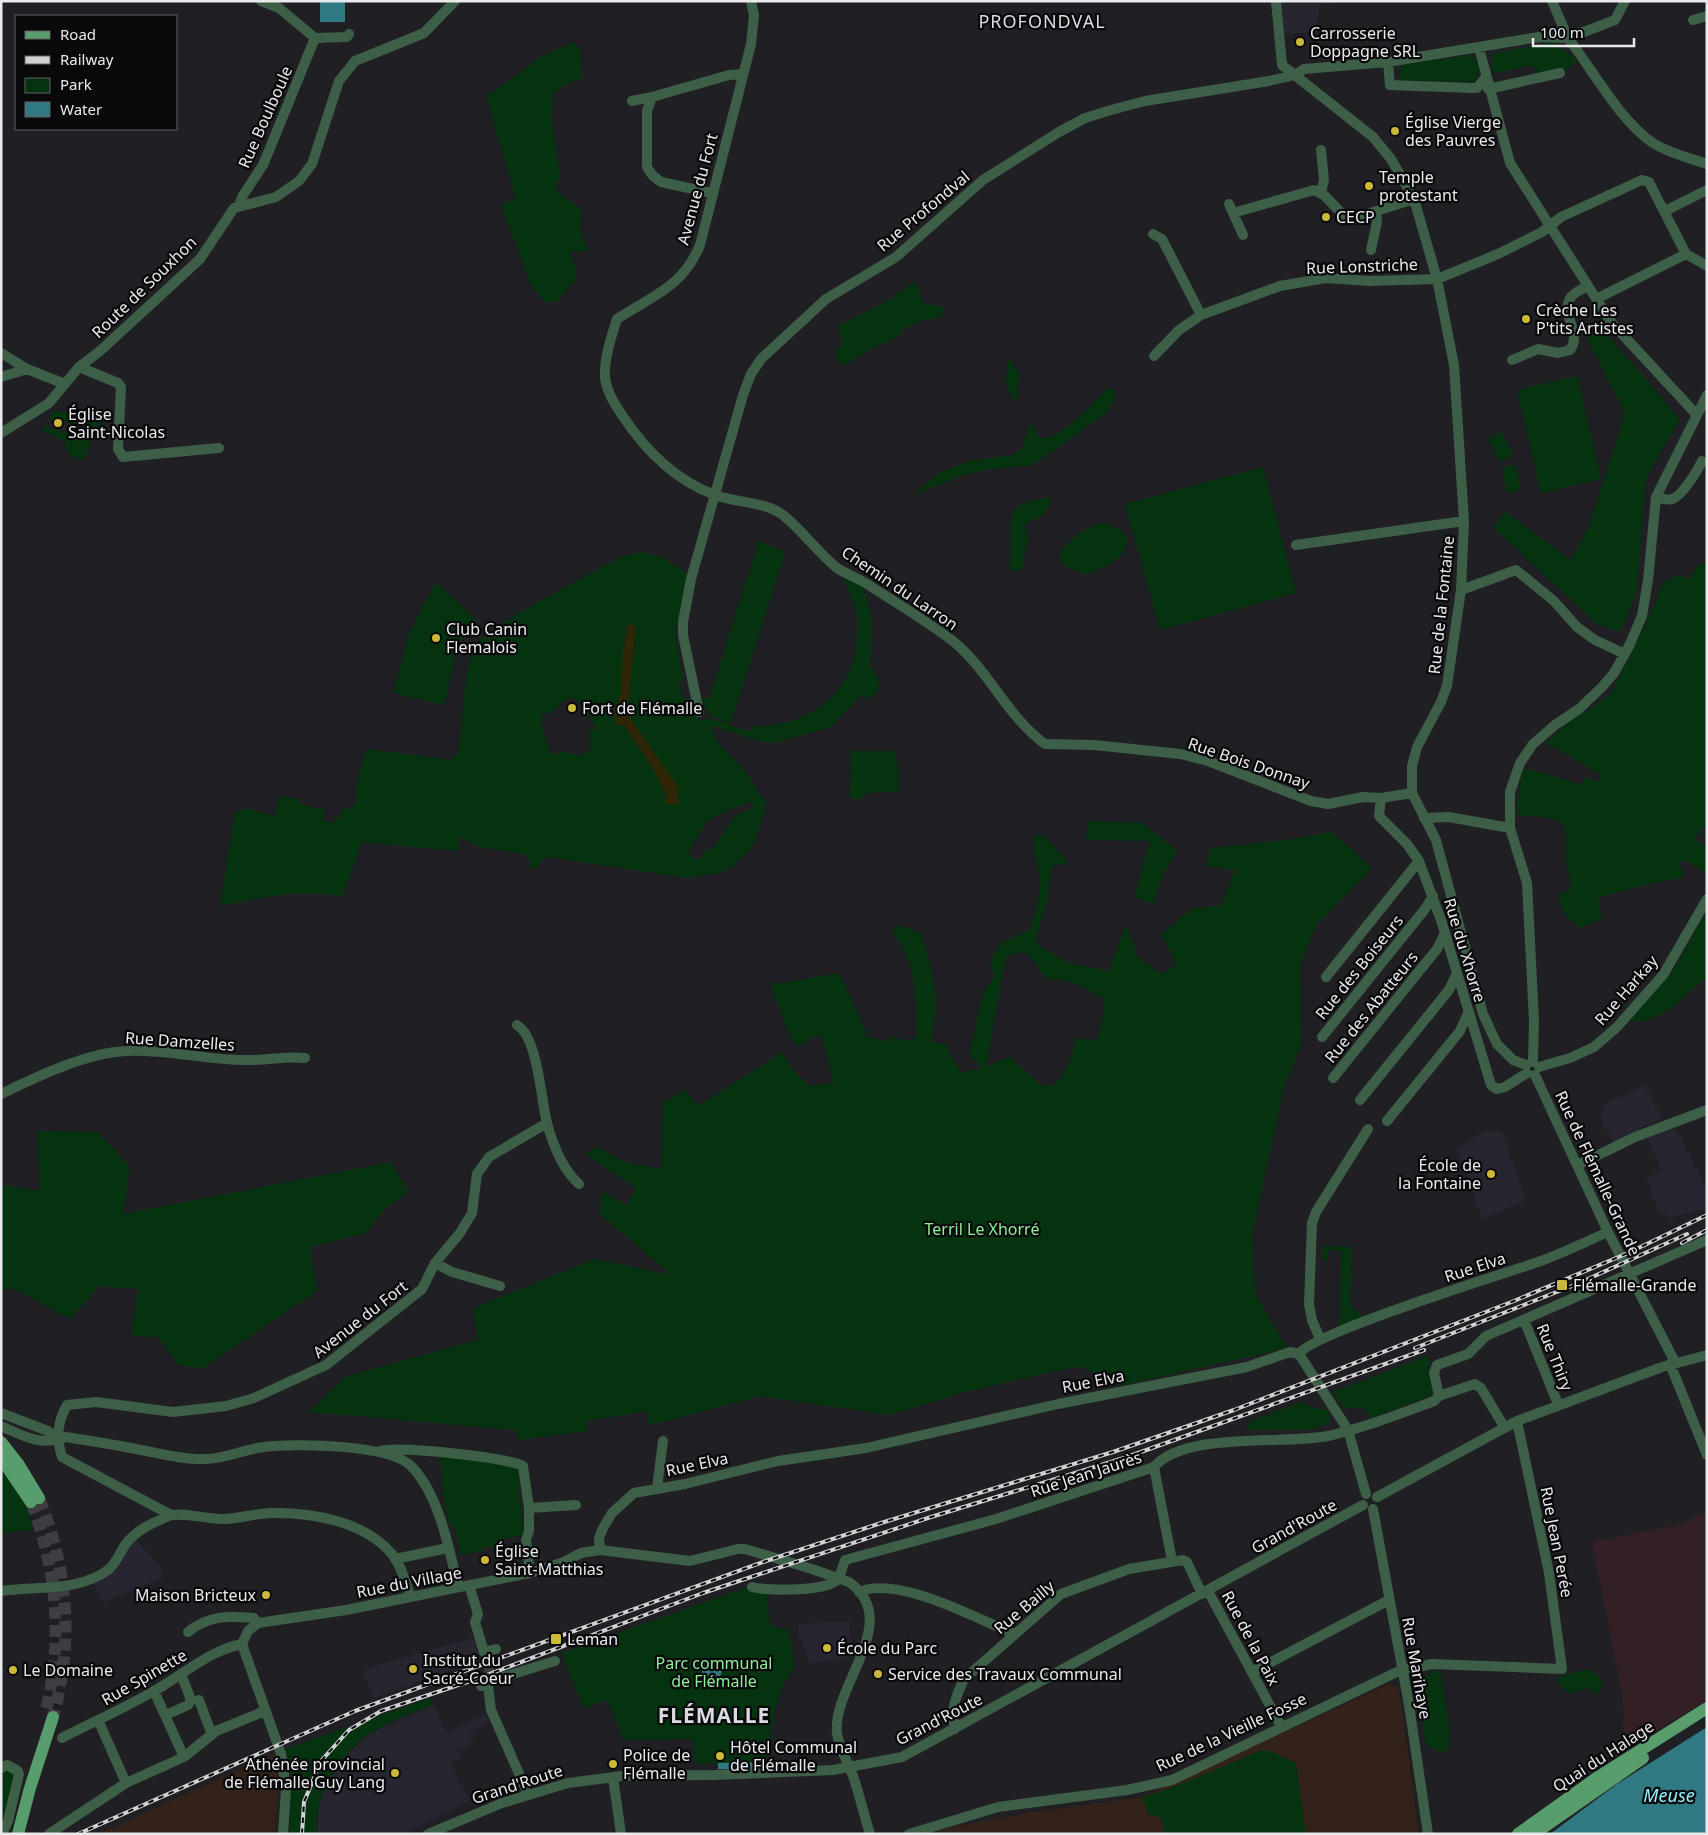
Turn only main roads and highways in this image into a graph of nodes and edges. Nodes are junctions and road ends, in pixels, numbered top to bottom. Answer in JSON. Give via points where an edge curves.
{"nodes":[{"id":1,"x":1,"y":1442,"type":"edge"},
{"id":2,"x":1,"y":1458,"type":"edge"},
{"id":3,"x":1707,"y":1708,"type":"edge"},
{"id":4,"x":49,"y":1716,"type":"tunnel mouth"},
{"id":5,"x":1707,"y":1716,"type":"edge"},
{"id":6,"x":18,"y":1834,"type":"edge"},
{"id":7,"x":1518,"y":1834,"type":"edge"},
{"id":8,"x":1534,"y":1834,"type":"edge"}],
"edges":[{"from":1,"to":2,"type":"main road","via":[[24,1472],[35,1500]]},
{"from":3,"to":7,"type":"main road","name":"Quai du Halage","via":[[1598,1776]]},
{"from":4,"to":6,"type":"main road"},
{"from":5,"to":8,"type":"main road","name":"Quai du Halage"}]}
